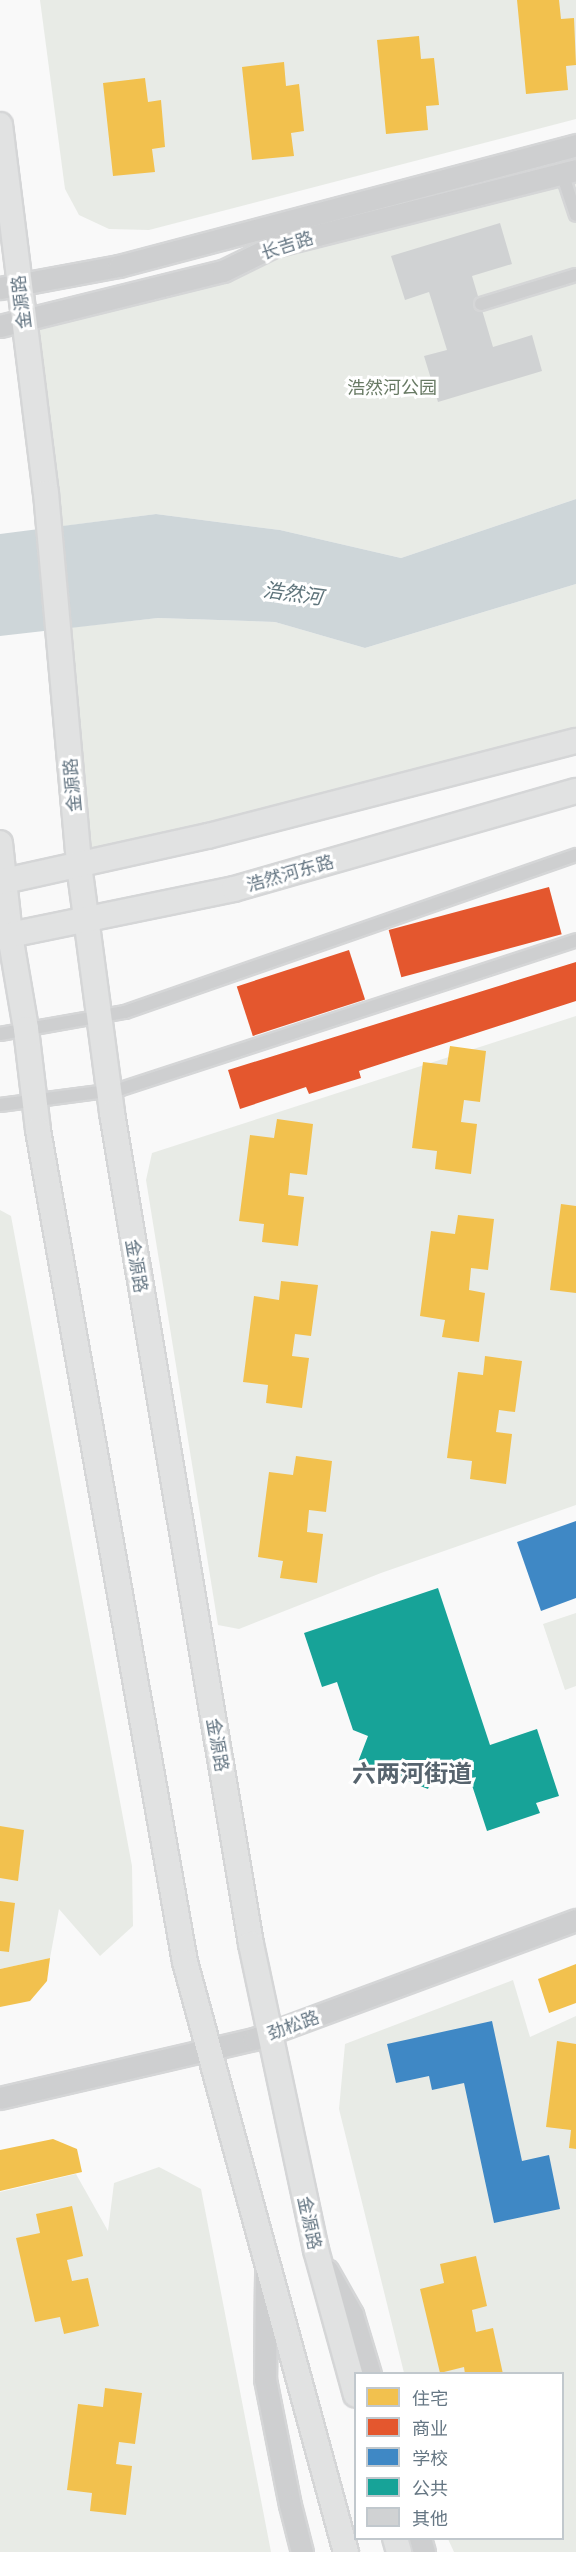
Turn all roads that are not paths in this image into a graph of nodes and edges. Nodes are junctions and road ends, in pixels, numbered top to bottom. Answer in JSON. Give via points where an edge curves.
{"nodes":[{"id":1,"x":0,"y":125,"type":"edge"},
{"id":2,"x":576,"y":145,"type":"edge"},
{"id":3,"x":569,"y":172,"type":"edge"},
{"id":4,"x":576,"y":215,"type":"edge"},
{"id":5,"x":576,"y":275,"type":"edge"},
{"id":6,"x":10,"y":286,"type":"edge"},
{"id":7,"x":481,"y":304,"type":"dead end"},
{"id":8,"x":24,"y":322,"type":"junction"},
{"id":9,"x":0,"y":326,"type":"edge"},
{"id":10,"x":576,"y":741,"type":"edge"},
{"id":11,"x":576,"y":791,"type":"edge"},
{"id":12,"x":0,"y":843,"type":"edge"},
{"id":13,"x":576,"y":855,"type":"edge"},
{"id":14,"x":79,"y":866,"type":"junction"},
{"id":15,"x":2,"y":882,"type":"edge"},
{"id":16,"x":86,"y":920,"type":"junction"},
{"id":17,"x":5,"y":936,"type":"edge"},
{"id":18,"x":576,"y":940,"type":"edge"},
{"id":19,"x":97,"y":1017,"type":"junction"},
{"id":20,"x":26,"y":1029,"type":"junction"},
{"id":21,"x":0,"y":1034,"type":"edge"},
{"id":22,"x":108,"y":1090,"type":"junction"},
{"id":23,"x":34,"y":1100,"type":"junction"},
{"id":24,"x":0,"y":1105,"type":"edge"},
{"id":25,"x":576,"y":1920,"type":"edge"},
{"id":26,"x":270,"y":2033,"type":"junction"},
{"id":27,"x":209,"y":2050,"type":"junction"},
{"id":28,"x":0,"y":2098,"type":"edge"},
{"id":29,"x":315,"y":2250,"type":"junction"},
{"id":30,"x":266,"y":2258,"type":"junction"},
{"id":31,"x":370,"y":2372,"type":"edge"},
{"id":32,"x":354,"y":2388,"type":"edge"},
{"id":33,"x":302,"y":2552,"type":"edge"},
{"id":34,"x":346,"y":2552,"type":"edge"}],
"edges":[{"from":1,"to":6,"type":"main road","name":"金源路"},
{"from":2,"to":6,"type":"street","name":"长吉路","via":[[119,266]]},
{"from":3,"to":4,"type":"street"},
{"from":3,"to":8,"type":"street","name":"长吉路","via":[[274,246],[223,271]]},
{"from":5,"to":7,"type":"street"},
{"from":6,"to":8,"type":"main road","name":"金源路"},
{"from":8,"to":9,"type":"street","name":"长吉路"},
{"from":8,"to":14,"type":"main road","name":"金源路","via":[[46,494]]},
{"from":10,"to":14,"type":"main road"},
{"from":11,"to":16,"type":"main road","name":"浩然河东路","via":[[234,889]]},
{"from":12,"to":15,"type":"main road"},
{"from":13,"to":19,"type":"street","via":[[125,1012]]},
{"from":14,"to":15,"type":"main road"},
{"from":14,"to":16,"type":"main road","name":"金源路"},
{"from":15,"to":17,"type":"main road"},
{"from":16,"to":17,"type":"main road","name":"浩然河东路"},
{"from":16,"to":19,"type":"main road","name":"金源路"},
{"from":17,"to":20,"type":"main road"},
{"from":18,"to":22,"type":"street","via":[[121,1089]]},
{"from":19,"to":20,"type":"street"},
{"from":19,"to":22,"type":"main road","name":"金源路"},
{"from":20,"to":21,"type":"street"},
{"from":20,"to":23,"type":"main road"},
{"from":22,"to":23,"type":"street"},
{"from":22,"to":26,"type":"main road","name":"金源路","via":[[249,1933]]},
{"from":23,"to":24,"type":"street"},
{"from":23,"to":27,"type":"main road","via":[[183,1952]]},
{"from":25,"to":26,"type":"street","name":"劲松路"},
{"from":26,"to":27,"type":"street","name":"劲松路"},
{"from":26,"to":29,"type":"main road","name":"金源路"},
{"from":27,"to":28,"type":"street","name":"劲松路"},
{"from":27,"to":30,"type":"main road"},
{"from":29,"to":31,"type":"street","via":[[352,2314]]},
{"from":29,"to":32,"type":"main road","name":"金源路"},
{"from":30,"to":33,"type":"street","via":[[265,2379]]},
{"from":30,"to":34,"type":"main road"}]}
